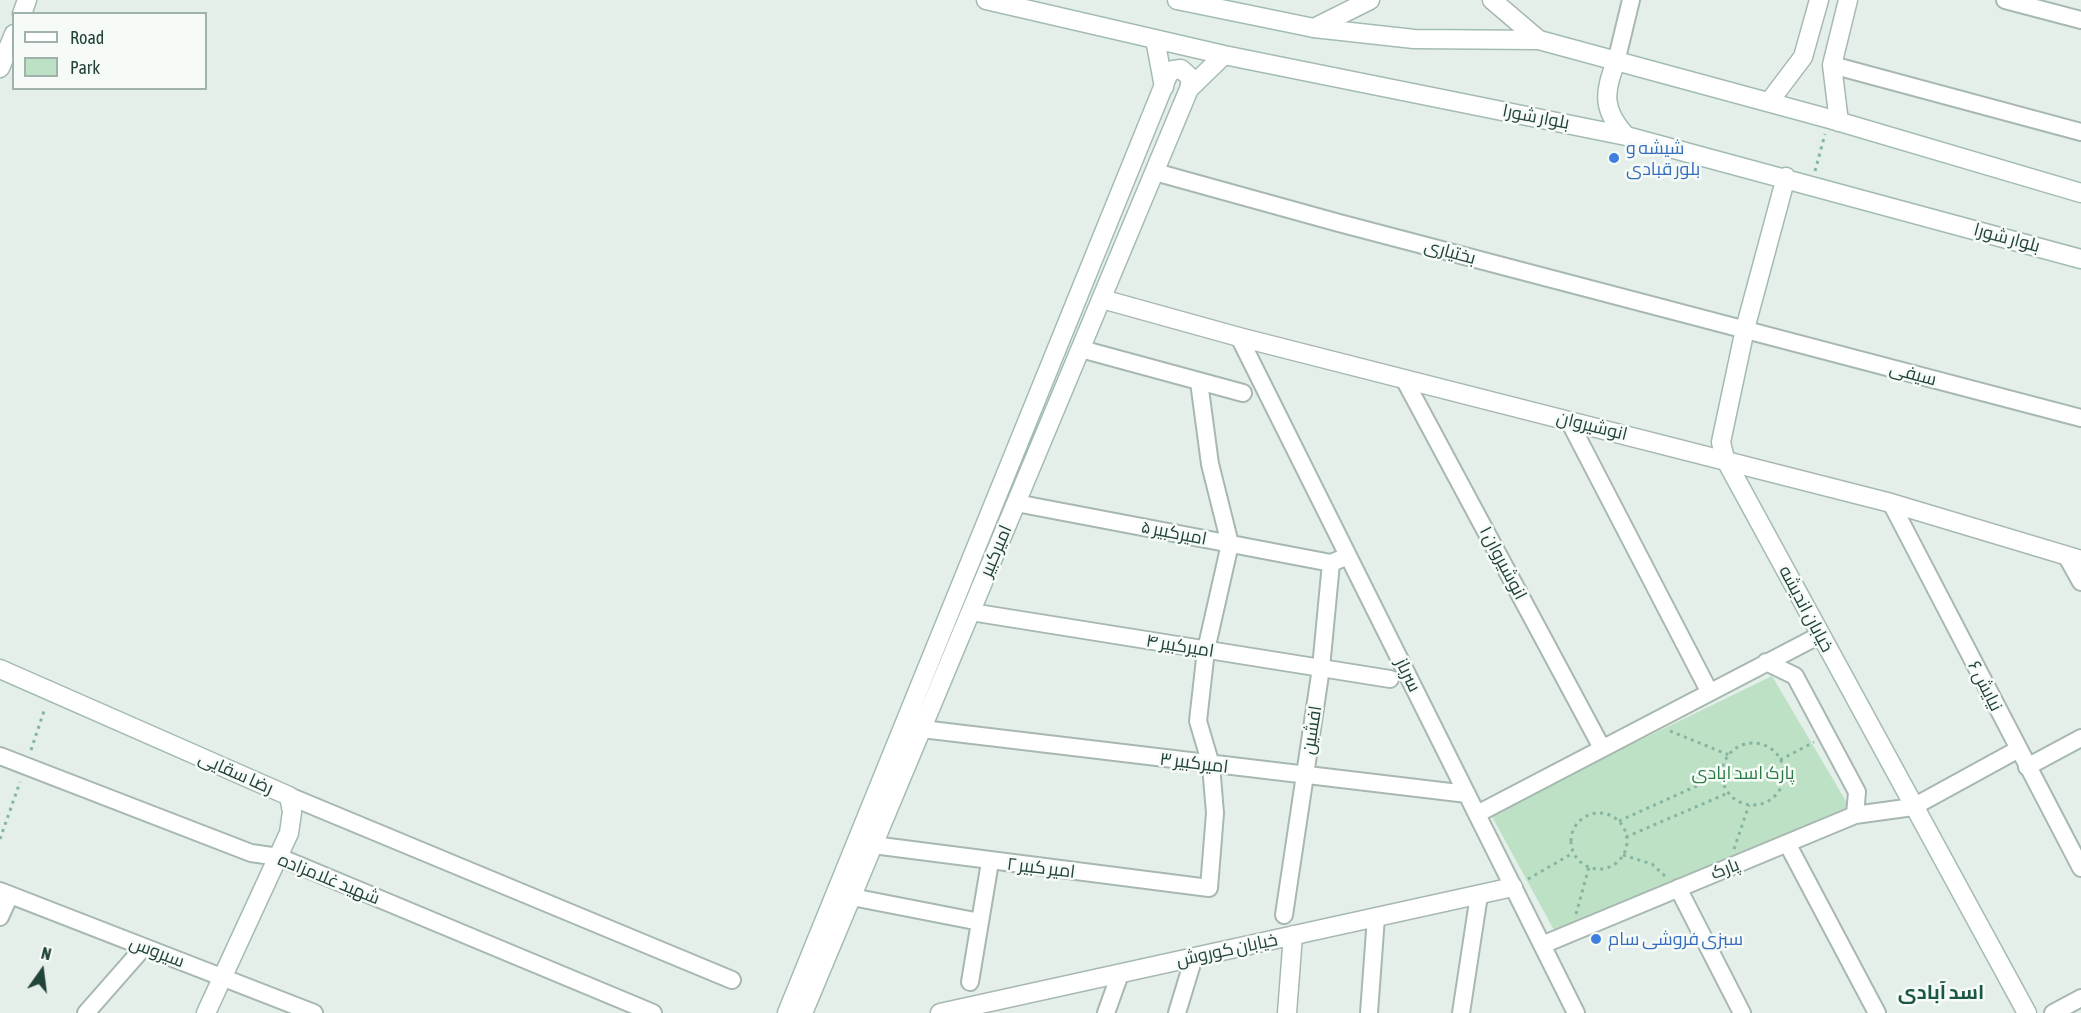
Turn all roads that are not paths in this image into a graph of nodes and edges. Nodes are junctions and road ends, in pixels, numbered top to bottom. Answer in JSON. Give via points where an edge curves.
{"nodes":[{"id":1,"x":986,"y":0,"type":"edge"},
{"id":2,"x":1177,"y":0,"type":"edge"},
{"id":3,"x":1370,"y":0,"type":"edge"},
{"id":4,"x":1492,"y":0,"type":"edge"},
{"id":5,"x":1631,"y":0,"type":"edge"},
{"id":6,"x":1819,"y":0,"type":"edge"},
{"id":7,"x":1848,"y":0,"type":"edge"},
{"id":8,"x":2005,"y":0,"type":"edge"},
{"id":9,"x":2053,"y":6,"type":"edge"},
{"id":10,"x":2081,"y":20,"type":"edge"},
{"id":11,"x":1314,"y":28,"type":"junction"},
{"id":12,"x":12,"y":39,"type":"edge"},
{"id":13,"x":1155,"y":39,"type":"junction"},
{"id":14,"x":1539,"y":40,"type":"junction"},
{"id":15,"x":1224,"y":55,"type":"junction"},
{"id":16,"x":1803,"y":57,"type":"junction"},
{"id":17,"x":1616,"y":62,"type":"junction"},
{"id":18,"x":1832,"y":65,"type":"junction"},
{"id":19,"x":0,"y":68,"type":"edge"},
{"id":20,"x":1164,"y":87,"type":"junction"},
{"id":21,"x":1190,"y":89,"type":"junction"},
{"id":22,"x":1769,"y":102,"type":"junction"},
{"id":23,"x":1834,"y":121,"type":"junction"},
{"id":24,"x":2081,"y":132,"type":"edge"},
{"id":25,"x":1626,"y":135,"type":"junction"},
{"id":26,"x":1155,"y":172,"type":"junction"},
{"id":27,"x":1786,"y":177,"type":"junction"},
{"id":28,"x":2081,"y":193,"type":"edge"},
{"id":29,"x":2081,"y":259,"type":"edge"},
{"id":30,"x":1102,"y":299,"type":"junction"},
{"id":31,"x":1745,"y":329,"type":"junction"},
{"id":32,"x":1239,"y":337,"type":"junction"},
{"id":33,"x":1082,"y":349,"type":"junction"},
{"id":34,"x":1404,"y":378,"type":"junction"},
{"id":35,"x":1200,"y":382,"type":"junction"},
{"id":36,"x":1243,"y":393,"type":"dead end"},
{"id":37,"x":2081,"y":418,"type":"edge"},
{"id":38,"x":1569,"y":421,"type":"junction"},
{"id":39,"x":1725,"y":459,"type":"junction"},
{"id":40,"x":1016,"y":503,"type":"junction"},
{"id":41,"x":1891,"y":503,"type":"junction"},
{"id":42,"x":1230,"y":544,"type":"junction"},
{"id":43,"x":1348,"y":556,"type":"junction"},
{"id":44,"x":2074,"y":559,"type":"edge"},
{"id":45,"x":1332,"y":563,"type":"junction"},
{"id":46,"x":2081,"y":582,"type":"edge"},
{"id":47,"x":971,"y":612,"type":"junction"},
{"id":48,"x":1820,"y":635,"type":"junction"},
{"id":49,"x":1206,"y":650,"type":"junction"},
{"id":50,"x":1766,"y":662,"type":"junction"},
{"id":51,"x":1321,"y":668,"type":"junction"},
{"id":52,"x":0,"y":669,"type":"edge"},
{"id":53,"x":1390,"y":680,"type":"dead end"},
{"id":54,"x":1709,"y":691,"type":"junction"},
{"id":55,"x":922,"y":729,"type":"junction"},
{"id":56,"x":2081,"y":738,"type":"edge"},
{"id":57,"x":1602,"y":748,"type":"junction"},
{"id":58,"x":2017,"y":750,"type":"junction"},
{"id":59,"x":0,"y":756,"type":"edge"},
{"id":60,"x":1211,"y":765,"type":"junction"},
{"id":61,"x":2027,"y":767,"type":"junction"},
{"id":62,"x":896,"y":768,"type":"junction"},
{"id":63,"x":1305,"y":777,"type":"junction"},
{"id":64,"x":1467,"y":794,"type":"junction"},
{"id":65,"x":289,"y":796,"type":"junction"},
{"id":66,"x":1913,"y":807,"type":"junction"},
{"id":67,"x":1477,"y":814,"type":"junction"},
{"id":68,"x":1855,"y":815,"type":"junction"},
{"id":69,"x":873,"y":845,"type":"junction"},
{"id":70,"x":1788,"y":845,"type":"junction"},
{"id":71,"x":279,"y":857,"type":"junction"},
{"id":72,"x":990,"y":862,"type":"junction"},
{"id":73,"x":2081,"y":868,"type":"edge"},
{"id":74,"x":1513,"y":887,"type":"junction"},
{"id":75,"x":1678,"y":888,"type":"junction"},
{"id":76,"x":5,"y":893,"type":"edge"},
{"id":77,"x":1479,"y":895,"type":"junction"},
{"id":78,"x":852,"y":897,"type":"junction"},
{"id":79,"x":1284,"y":915,"type":"dead end"},
{"id":80,"x":0,"y":917,"type":"edge"},
{"id":81,"x":1376,"y":917,"type":"junction"},
{"id":82,"x":980,"y":922,"type":"junction"},
{"id":83,"x":1293,"y":935,"type":"junction"},
{"id":84,"x":1542,"y":945,"type":"junction"},
{"id":85,"x":144,"y":947,"type":"junction"},
{"id":86,"x":1194,"y":957,"type":"junction"},
{"id":87,"x":1120,"y":974,"type":"junction"},
{"id":88,"x":221,"y":977,"type":"junction"},
{"id":89,"x":732,"y":980,"type":"dead end"},
{"id":90,"x":970,"y":981,"type":"dead end"},
{"id":91,"x":2081,"y":998,"type":"edge"},
{"id":92,"x":962,"y":1010,"type":"edge"},
{"id":93,"x":86,"y":1013,"type":"edge"},
{"id":94,"x":206,"y":1013,"type":"edge"},
{"id":95,"x":314,"y":1013,"type":"edge"},
{"id":96,"x":653,"y":1013,"type":"edge"},
{"id":97,"x":787,"y":1013,"type":"edge"},
{"id":98,"x":803,"y":1013,"type":"edge"},
{"id":99,"x":940,"y":1013,"type":"edge"},
{"id":100,"x":1106,"y":1013,"type":"edge"},
{"id":101,"x":1177,"y":1013,"type":"edge"},
{"id":102,"x":1287,"y":1013,"type":"edge"},
{"id":103,"x":1369,"y":1013,"type":"edge"},
{"id":104,"x":1461,"y":1013,"type":"edge"},
{"id":105,"x":1576,"y":1013,"type":"edge"},
{"id":106,"x":1742,"y":1013,"type":"edge"},
{"id":107,"x":1877,"y":1013,"type":"edge"},
{"id":108,"x":2027,"y":1013,"type":"edge"},
{"id":109,"x":2053,"y":1013,"type":"edge"}],
"edges":[{"from":1,"to":13,"type":"main road","name":"بلوار شورا"},
{"from":2,"to":11,"type":"main road"},
{"from":3,"to":11,"type":"main road"},
{"from":4,"to":14,"type":"main road"},
{"from":5,"to":17,"type":"street"},
{"from":6,"to":16,"type":"main road"},
{"from":7,"to":18,"type":"main road"},
{"from":8,"to":9,"type":"street"},
{"from":9,"to":10,"type":"street"},
{"from":11,"to":14,"type":"main road","via":[[1414,39]]},
{"from":12,"to":19,"type":"main road"},
{"from":13,"to":15,"type":"main road","name":"بلوار شورا"},
{"from":13,"to":20,"type":"main road"},
{"from":14,"to":17,"type":"main road"},
{"from":15,"to":21,"type":"main road"},
{"from":15,"to":25,"type":"main road","name":"بلوار شورا"},
{"from":16,"to":18,"type":"main road"},
{"from":16,"to":22,"type":"main road"},
{"from":17,"to":22,"type":"main road"},
{"from":17,"to":25,"type":"main road","via":[[1606,101],[1611,120]]},
{"from":18,"to":23,"type":"main road"},
{"from":18,"to":24,"type":"street"},
{"from":20,"to":21,"type":"main road","via":[[1168,75],[1181,69],[1191,78]]},
{"from":20,"to":62,"type":"main road","name":"امیرکبیر"},
{"from":21,"to":26,"type":"main road","name":"امیرکبیر"},
{"from":22,"to":23,"type":"main road"},
{"from":23,"to":28,"type":"main road"},
{"from":25,"to":27,"type":"main road","name":"بلوار شورا"},
{"from":26,"to":30,"type":"main road","name":"امیرکبیر"},
{"from":26,"to":31,"type":"street","name":"بختیاری"},
{"from":27,"to":29,"type":"main road","name":"بلوار شورا"},
{"from":27,"to":31,"type":"main road","name":"خیابان اندیشه"},
{"from":30,"to":32,"type":"main road","name":"انوشیروان"},
{"from":30,"to":33,"type":"main road","name":"امیرکبیر"},
{"from":31,"to":37,"type":"street","name":"سیفی"},
{"from":31,"to":39,"type":"main road","name":"خیابان اندیشه","via":[[1721,442]]},
{"from":32,"to":34,"type":"main road","name":"انوشیروان"},
{"from":32,"to":43,"type":"street","name":"سرباز"},
{"from":33,"to":35,"type":"street"},
{"from":33,"to":40,"type":"main road","name":"امیرکبیر"},
{"from":34,"to":38,"type":"main road","name":"انوشیروان"},
{"from":34,"to":57,"type":"street","name":"انوشیروان ۱"},
{"from":35,"to":36,"type":"street"},
{"from":35,"to":42,"type":"street","via":[[1210,464]]},
{"from":38,"to":39,"type":"main road","name":"انوشیروان"},
{"from":38,"to":54,"type":"street"},
{"from":39,"to":41,"type":"main road","name":"انوشیروان"},
{"from":39,"to":48,"type":"main road","name":"خیابان اندیشه"},
{"from":40,"to":42,"type":"street","name":"امیرکبیر ۵"},
{"from":40,"to":47,"type":"main road","name":"امیرکبیر"},
{"from":41,"to":44,"type":"main road","name":"انوشیروان"},
{"from":41,"to":58,"type":"street","name":"نیایش ۶"},
{"from":42,"to":45,"type":"street","name":"امیرکبیر ۵"},
{"from":42,"to":49,"type":"street"},
{"from":43,"to":45,"type":"street"},
{"from":43,"to":64,"type":"street","name":"سرباز"},
{"from":44,"to":46,"type":"street"},
{"from":45,"to":51,"type":"street","name":"افشین"},
{"from":47,"to":49,"type":"street","name":"امیرکبیر ۴"},
{"from":47,"to":55,"type":"main road","name":"امیرکبیر"},
{"from":48,"to":50,"type":"street"},
{"from":48,"to":66,"type":"main road","name":"خیابان اندیشه"},
{"from":49,"to":51,"type":"street","name":"امیرکبیر ۴"},
{"from":49,"to":60,"type":"street","via":[[1198,721]]},
{"from":50,"to":54,"type":"street"},
{"from":50,"to":68,"type":"street","via":[[1795,676],[1857,792]]},
{"from":51,"to":53,"type":"street","name":"امیرکبیر ۴"},
{"from":51,"to":63,"type":"street","name":"افشین"},
{"from":52,"to":65,"type":"main road","name":"رضا سقایی"},
{"from":54,"to":57,"type":"street"},
{"from":55,"to":60,"type":"street","name":"امیرکبیر ۳"},
{"from":55,"to":62,"type":"main road","name":"امیرکبیر"},
{"from":56,"to":61,"type":"street"},
{"from":57,"to":67,"type":"street"},
{"from":58,"to":61,"type":"street","name":"نیایش ۶"},
{"from":58,"to":66,"type":"street"},
{"from":59,"to":71,"type":"street","name":"شهید غلامزاده","via":[[251,853]]},
{"from":60,"to":63,"type":"street","name":"امیرکبیر ۳"},
{"from":60,"to":72,"type":"street","name":"امیر کبیر ۲","via":[[1215,813],[1209,888]]},
{"from":61,"to":73,"type":"street","name":"نیایش ۶"},
{"from":62,"to":69,"type":"main road","name":"امیرکبیر"},
{"from":62,"to":97,"type":"main road","name":"امیرکبیر"},
{"from":63,"to":64,"type":"street","name":"امیرکبیر ۳"},
{"from":63,"to":79,"type":"street","name":"افشین"},
{"from":64,"to":67,"type":"street","name":"سرباز"},
{"from":65,"to":71,"type":"main road","name":"رضا سقایی","via":[[289,833]]},
{"from":65,"to":89,"type":"street"},
{"from":66,"to":68,"type":"street","name":"پارک"},
{"from":66,"to":108,"type":"main road","name":"خیابان اندیشه"},
{"from":67,"to":74,"type":"street","name":"سرباز"},
{"from":68,"to":70,"type":"street","name":"پارک"},
{"from":69,"to":72,"type":"street","name":"امیر کبیر ۲"},
{"from":69,"to":78,"type":"main road","name":"امیرکبیر"},
{"from":70,"to":75,"type":"street","name":"پارک"},
{"from":70,"to":107,"type":"street"},
{"from":71,"to":88,"type":"main road","name":"رضا سقایی"},
{"from":71,"to":96,"type":"street","name":"شهید غلامزاده"},
{"from":72,"to":82,"type":"street"},
{"from":74,"to":77,"type":"main road","name":"خیابان کوروش"},
{"from":74,"to":84,"type":"street","name":"سرباز"},
{"from":75,"to":84,"type":"street","name":"پارک"},
{"from":75,"to":106,"type":"street"},
{"from":76,"to":80,"type":"street"},
{"from":76,"to":85,"type":"street","name":"سیروس"},
{"from":77,"to":81,"type":"main road","name":"خیابان کوروش"},
{"from":77,"to":104,"type":"street"},
{"from":78,"to":82,"type":"street"},
{"from":78,"to":98,"type":"main road","name":"امیرکبیر"},
{"from":81,"to":83,"type":"main road","name":"خیابان کوروش"},
{"from":81,"to":103,"type":"street"},
{"from":82,"to":90,"type":"street"},
{"from":83,"to":86,"type":"main road","name":"خیابان کوروش"},
{"from":83,"to":102,"type":"main road"},
{"from":84,"to":105,"type":"street","name":"سرباز"},
{"from":85,"to":88,"type":"street","name":"سیروس"},
{"from":85,"to":93,"type":"street"},
{"from":86,"to":87,"type":"main road","name":"خیابان کوروش"},
{"from":86,"to":101,"type":"street"},
{"from":87,"to":92,"type":"main road","name":"خیابان کوروش"},
{"from":87,"to":100,"type":"street"},
{"from":88,"to":94,"type":"main road","name":"رضا سقایی"},
{"from":88,"to":95,"type":"street","name":"سیروس"},
{"from":91,"to":109,"type":"street"},
{"from":92,"to":99,"type":"main road","name":"خیابان کوروش"}]}
